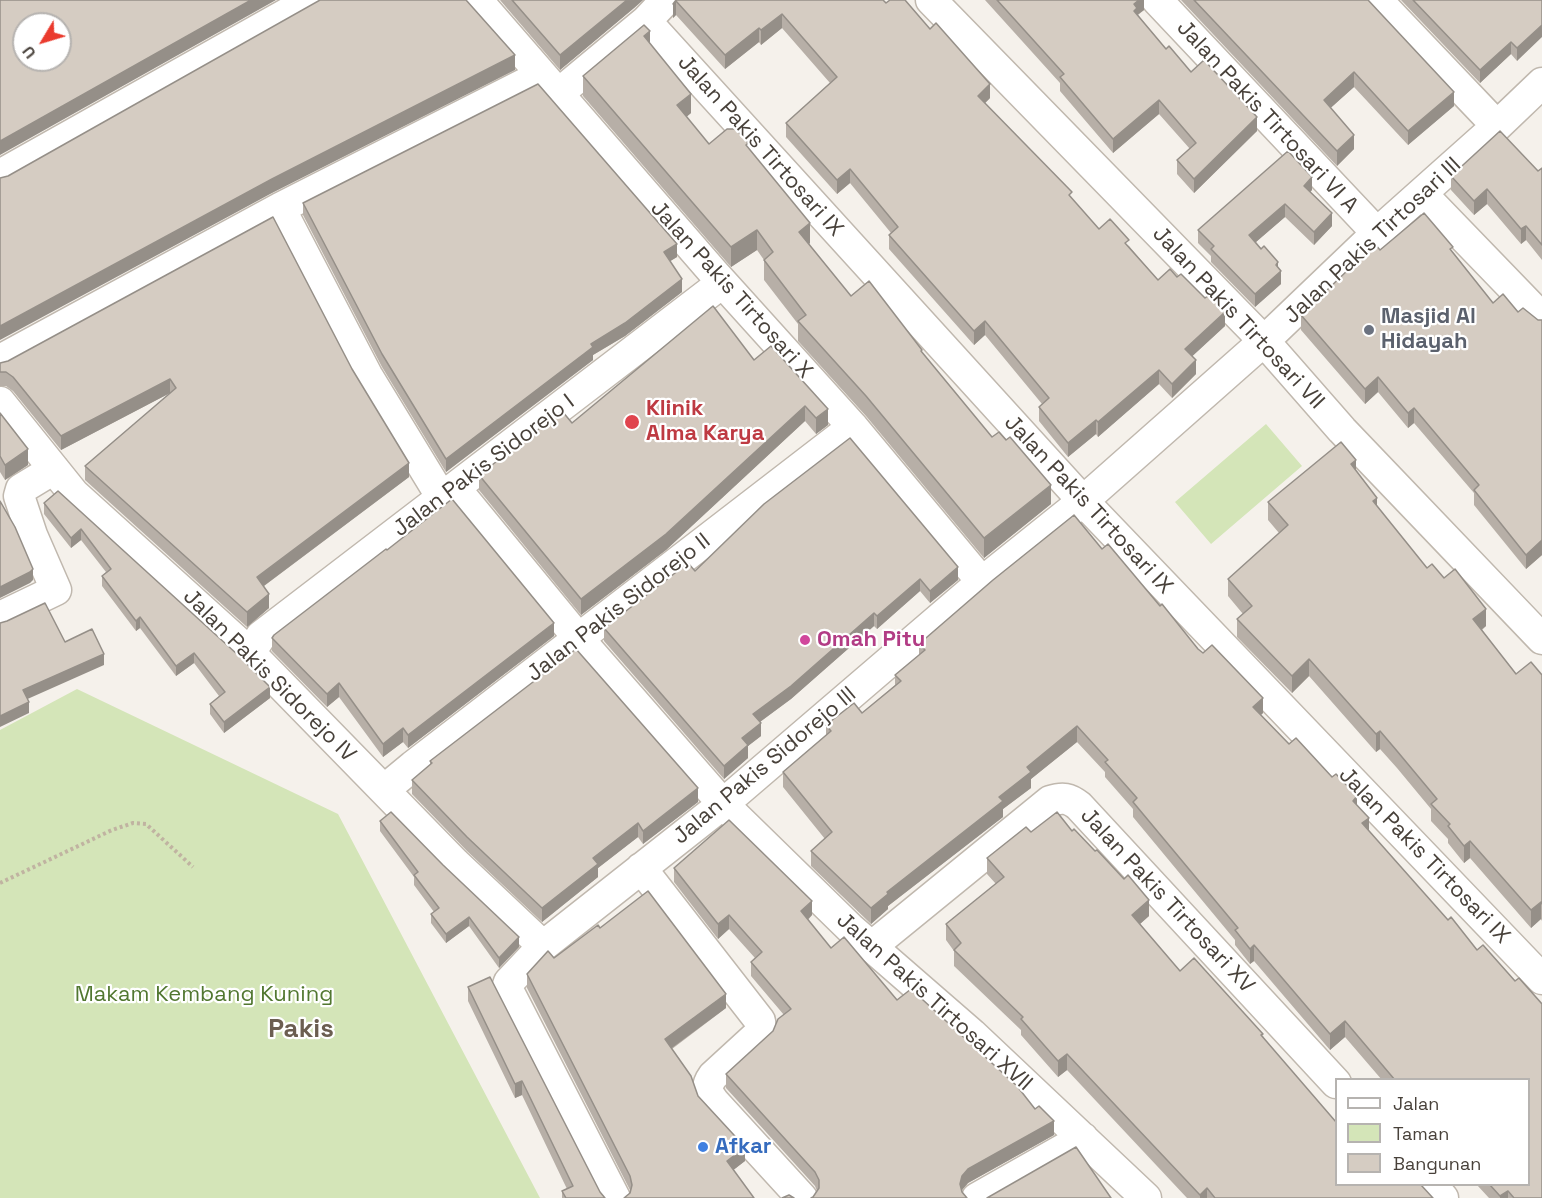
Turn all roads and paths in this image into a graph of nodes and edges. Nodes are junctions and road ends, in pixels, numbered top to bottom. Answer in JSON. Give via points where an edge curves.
{"nodes":[{"id":1,"x":311,"y":0,"type":"edge"},
{"id":2,"x":477,"y":0,"type":"edge"},
{"id":3,"x":666,"y":0,"type":"edge"},
{"id":4,"x":931,"y":0,"type":"edge"},
{"id":5,"x":1157,"y":0,"type":"edge"},
{"id":6,"x":1377,"y":0,"type":"edge"},
{"id":7,"x":646,"y":21,"type":"junction"},
{"id":8,"x":1542,"y":83,"type":"edge"},
{"id":9,"x":550,"y":84,"type":"junction"},
{"id":10,"x":1497,"y":126,"type":"junction"},
{"id":11,"x":0,"y":175,"type":"edge"},
{"id":12,"x":1422,"y":194,"type":"junction"},
{"id":13,"x":280,"y":208,"type":"junction"},
{"id":14,"x":1377,"y":233,"type":"junction"},
{"id":15,"x":722,"y":283,"type":"junction"},
{"id":16,"x":1542,"y":318,"type":"edge"},
{"id":17,"x":1264,"y":341,"type":"junction"},
{"id":18,"x":0,"y":360,"type":"edge"},
{"id":19,"x":0,"y":402,"type":"edge"},
{"id":20,"x":853,"y":427,"type":"junction"},
{"id":21,"x":54,"y":470,"type":"junction"},
{"id":22,"x":449,"y":493,"type":"junction"},
{"id":23,"x":1083,"y":501,"type":"junction"},
{"id":24,"x":982,"y":582,"type":"junction"},
{"id":25,"x":0,"y":617,"type":"edge"},
{"id":26,"x":579,"y":639,"type":"junction"},
{"id":27,"x":1542,"y":639,"type":"edge"},
{"id":28,"x":250,"y":653,"type":"junction"},
{"id":29,"x":384,"y":790,"type":"junction"},
{"id":30,"x":723,"y":804,"type":"junction"},
{"id":31,"x":193,"y":867,"type":"dead end"},
{"id":32,"x":641,"y":868,"type":"junction"},
{"id":33,"x":0,"y":883,"type":"edge"},
{"id":34,"x":543,"y":945,"type":"junction"},
{"id":35,"x":871,"y":946,"type":"junction"},
{"id":36,"x":1542,"y":979,"type":"edge"},
{"id":37,"x":1335,"y":1082,"type":"edge"},
{"id":38,"x":1083,"y":1138,"type":"junction"},
{"id":39,"x":1432,"y":1186,"type":"edge"},
{"id":40,"x":615,"y":1198,"type":"edge"},
{"id":41,"x":802,"y":1198,"type":"edge"},
{"id":42,"x":977,"y":1198,"type":"edge"},
{"id":43,"x":1146,"y":1198,"type":"edge"},
{"id":44,"x":1443,"y":1198,"type":"edge"}],
"edges":[{"from":1,"to":11,"type":"street"},
{"from":2,"to":9,"type":"street","name":"Jalan Pakis Tirtosari X"},
{"from":3,"to":7,"type":"street"},
{"from":4,"to":17,"type":"street","name":"Jalan Pakis Tirtosari VII"},
{"from":5,"to":14,"type":"street","name":"Jalan Pakis Tirtosari VI A"},
{"from":6,"to":10,"type":"street"},
{"from":7,"to":9,"type":"street"},
{"from":7,"to":23,"type":"street","name":"Jalan Pakis Tirtosari IX"},
{"from":8,"to":10,"type":"street","name":"Jalan Pakis Tirtosari III"},
{"from":9,"to":13,"type":"street"},
{"from":9,"to":15,"type":"street","name":"Jalan Pakis Tirtosari X"},
{"from":10,"to":12,"type":"street","name":"Jalan Pakis Tirtosari III"},
{"from":12,"to":14,"type":"street","name":"Jalan Pakis Tirtosari III"},
{"from":12,"to":16,"type":"street"},
{"from":13,"to":18,"type":"street"},
{"from":13,"to":22,"type":"street","name":"Jalan Pakis Tirtosari XVII","via":[[367,375]]},
{"from":14,"to":17,"type":"street","name":"Jalan Pakis Tirtosari III"},
{"from":15,"to":20,"type":"street","name":"Jalan Pakis Tirtosari X"},
{"from":15,"to":22,"type":"street","name":"Jalan Pakis Sidorejo I"},
{"from":17,"to":23,"type":"street","name":"Jalan Pakis Tirtosari III"},
{"from":17,"to":27,"type":"street","name":"Jalan Pakis Tirtosari VII","via":[[1342,430]]},
{"from":19,"to":21,"type":"street","name":"Jalan Pakis Sidorejo IV"},
{"from":20,"to":24,"type":"street","name":"Jalan Pakis Tirtosari X"},
{"from":20,"to":26,"type":"street","name":"Jalan Pakis Sidorejo II"},
{"from":21,"to":25,"type":"street","via":[[21,489],[19,496],[56,590]]},
{"from":21,"to":28,"type":"street","name":"Jalan Pakis Sidorejo IV","via":[[74,494]]},
{"from":22,"to":26,"type":"street","name":"Jalan Pakis Tirtosari XVII"},
{"from":22,"to":28,"type":"street","name":"Jalan Pakis Sidorejo I","via":[[261,636]]},
{"from":23,"to":24,"type":"street","name":"Jalan Pakis Tirtosari III"},
{"from":23,"to":36,"type":"street","name":"Jalan Pakis Tirtosari IX"},
{"from":24,"to":30,"type":"street","name":"Jalan Pakis Sidorejo III"},
{"from":26,"to":29,"type":"street","name":"Jalan Pakis Sidorejo II"},
{"from":26,"to":30,"type":"street","name":"Jalan Pakis Tirtosari XVII"},
{"from":28,"to":29,"type":"street","name":"Jalan Pakis Sidorejo IV"},
{"from":29,"to":34,"type":"street","name":"Jalan Pakis Sidorejo IV"},
{"from":30,"to":32,"type":"street","name":"Jalan Pakis Sidorejo III"},
{"from":30,"to":35,"type":"street","name":"Jalan Pakis Tirtosari XVII"},
{"from":31,"to":33,"type":"path","via":[[146,824],[133,823]]},
{"from":32,"to":34,"type":"street","name":"Jalan Pakis Sidorejo III"},
{"from":32,"to":41,"type":"street","via":[[760,1021],[761,1032],[713,1076],[707,1092]]},
{"from":34,"to":40,"type":"street","name":"Jalan Pakis Sidorejo III","via":[[507,988]]},
{"from":35,"to":37,"type":"street","name":"Jalan Pakis Tirtosari XV","via":[[1050,801],[1070,799]]},
{"from":35,"to":38,"type":"street","name":"Jalan Pakis Tirtosari XVII"},
{"from":38,"to":42,"type":"street"},
{"from":38,"to":43,"type":"street","name":"Jalan Pakis Tirtosari XVII"},
{"from":39,"to":44,"type":"street"}]}
